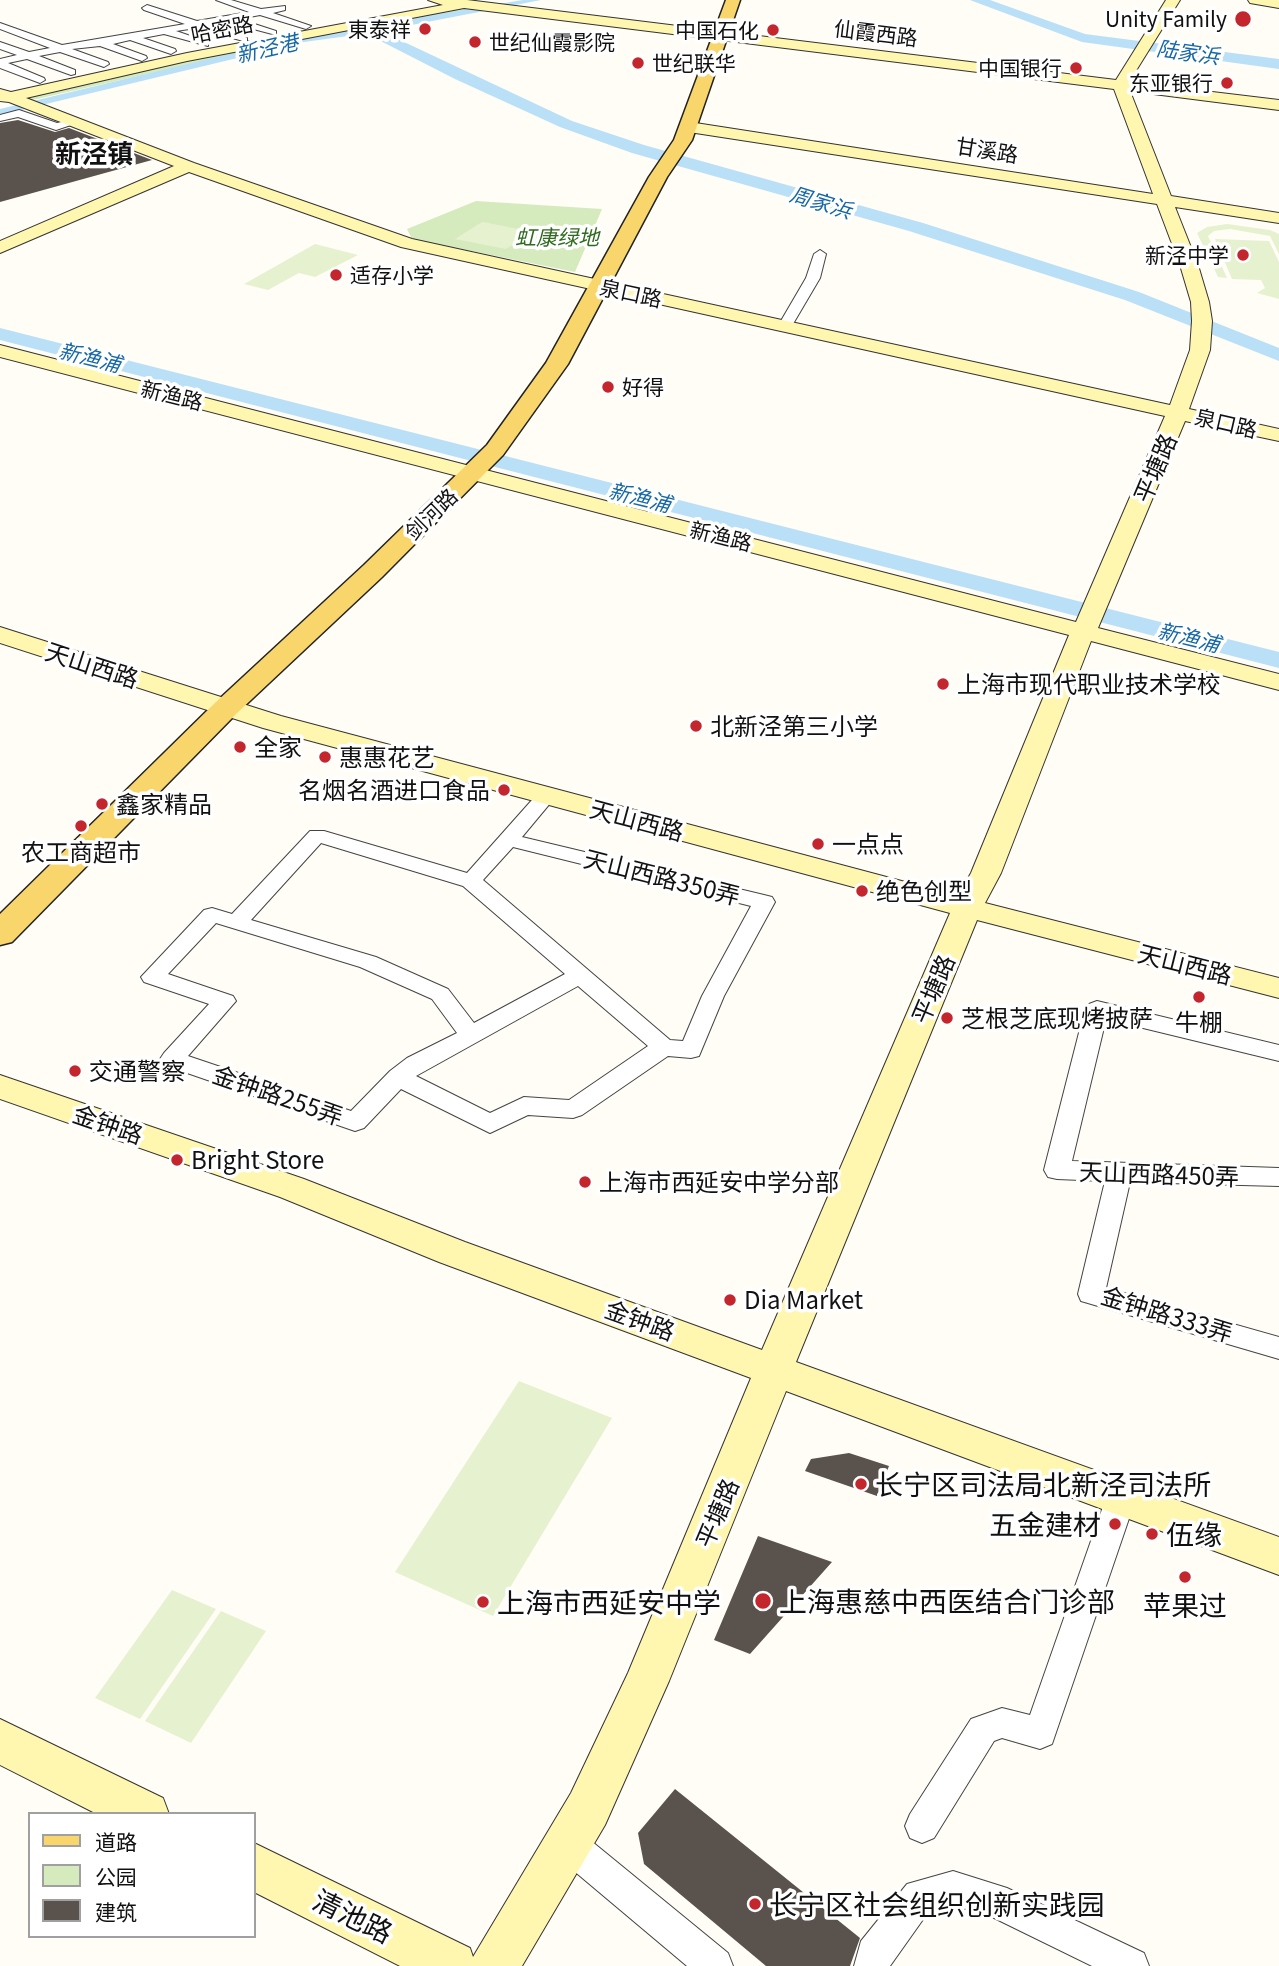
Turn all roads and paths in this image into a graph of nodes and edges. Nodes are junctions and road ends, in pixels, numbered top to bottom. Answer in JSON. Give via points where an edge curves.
{"nodes":[{"id":1,"x":221,"y":0,"type":"edge"},
{"id":2,"x":435,"y":0,"type":"edge"},
{"id":3,"x":494,"y":0,"type":"edge"},
{"id":4,"x":733,"y":0,"type":"edge"},
{"id":5,"x":1173,"y":0,"type":"edge"},
{"id":6,"x":1255,"y":0,"type":"edge"},
{"id":7,"x":468,"y":4,"type":"junction"},
{"id":8,"x":1279,"y":4,"type":"edge"},
{"id":9,"x":147,"y":8,"type":"dead end"},
{"id":10,"x":282,"y":8,"type":"dead end"},
{"id":11,"x":204,"y":11,"type":"dead end"},
{"id":12,"x":261,"y":12,"type":"junction"},
{"id":13,"x":226,"y":18,"type":"junction"},
{"id":14,"x":194,"y":23,"type":"junction"},
{"id":15,"x":0,"y":26,"type":"edge"},
{"id":16,"x":306,"y":26,"type":"dead end"},
{"id":17,"x":162,"y":30,"type":"junction"},
{"id":18,"x":14,"y":31,"type":"junction"},
{"id":19,"x":272,"y":33,"type":"dead end"},
{"id":20,"x":0,"y":34,"type":"edge"},
{"id":21,"x":719,"y":36,"type":"junction"},
{"id":22,"x":130,"y":37,"type":"junction"},
{"id":23,"x":243,"y":40,"type":"dead end"},
{"id":24,"x":100,"y":43,"type":"junction"},
{"id":25,"x":204,"y":44,"type":"dead end"},
{"id":26,"x":0,"y":46,"type":"edge"},
{"id":27,"x":60,"y":48,"type":"junction"},
{"id":28,"x":172,"y":51,"type":"dead end"},
{"id":29,"x":26,"y":55,"type":"junction"},
{"id":30,"x":142,"y":58,"type":"dead end"},
{"id":31,"x":0,"y":63,"type":"edge"},
{"id":32,"x":104,"y":64,"type":"dead end"},
{"id":33,"x":71,"y":72,"type":"dead end"},
{"id":34,"x":40,"y":80,"type":"dead end"},
{"id":35,"x":1120,"y":85,"type":"junction"},
{"id":36,"x":5,"y":97,"type":"edge"},
{"id":37,"x":1279,"y":105,"type":"edge"},
{"id":38,"x":0,"y":118,"type":"edge"},
{"id":39,"x":74,"y":122,"type":"junction"},
{"id":40,"x":686,"y":133,"type":"junction"},
{"id":41,"x":188,"y":166,"type":"junction"},
{"id":42,"x":1163,"y":200,"type":"junction"},
{"id":43,"x":1279,"y":218,"type":"edge"},
{"id":44,"x":0,"y":248,"type":"edge"},
{"id":45,"x":820,"y":254,"type":"dead end"},
{"id":46,"x":597,"y":286,"type":"junction"},
{"id":47,"x":785,"y":326,"type":"junction"},
{"id":48,"x":0,"y":351,"type":"edge"},
{"id":49,"x":1176,"y":411,"type":"junction"},
{"id":50,"x":1279,"y":435,"type":"edge"},
{"id":51,"x":475,"y":472,"type":"junction"},
{"id":52,"x":1091,"y":620,"type":"junction"},
{"id":53,"x":0,"y":635,"type":"edge"},
{"id":54,"x":1279,"y":682,"type":"edge"},
{"id":55,"x":226,"y":708,"type":"junction"},
{"id":56,"x":547,"y":795,"type":"junction"},
{"id":57,"x":510,"y":840,"type":"junction"},
{"id":58,"x":471,"y":880,"type":"junction"},
{"id":59,"x":967,"y":908,"type":"junction"},
{"id":60,"x":237,"y":922,"type":"junction"},
{"id":61,"x":0,"y":934,"type":"edge"},
{"id":62,"x":580,"y":975,"type":"junction"},
{"id":63,"x":1279,"y":988,"type":"edge"},
{"id":64,"x":471,"y":1035,"type":"junction"},
{"id":65,"x":664,"y":1047,"type":"junction"},
{"id":66,"x":1279,"y":1053,"type":"edge"},
{"id":67,"x":398,"y":1076,"type":"junction"},
{"id":68,"x":0,"y":1087,"type":"edge"},
{"id":69,"x":1119,"y":1173,"type":"junction"},
{"id":70,"x":1279,"y":1177,"type":"edge"},
{"id":71,"x":1279,"y":1348,"type":"edge"},
{"id":72,"x":774,"y":1369,"type":"junction"},
{"id":73,"x":1121,"y":1498,"type":"junction"},
{"id":74,"x":1279,"y":1556,"type":"edge"},
{"id":75,"x":0,"y":1741,"type":"edge"},
{"id":76,"x":142,"y":1812,"type":"edge"},
{"id":77,"x":922,"y":1826,"type":"dead end"},
{"id":78,"x":567,"y":1843,"type":"junction"},
{"id":79,"x":256,"y":1868,"type":"edge"},
{"id":80,"x":452,"y":1966,"type":"edge"},
{"id":81,"x":494,"y":1966,"type":"edge"},
{"id":82,"x":715,"y":1966,"type":"edge"},
{"id":83,"x":872,"y":1966,"type":"edge"},
{"id":84,"x":1131,"y":1966,"type":"edge"}],
"edges":[{"from":1,"to":12,"type":"street"},
{"from":2,"to":7,"type":"street","name":"仙霞西路"},
{"from":3,"to":7,"type":"street","name":"哈密路"},
{"from":4,"to":21,"type":"main road","name":"剑河路"},
{"from":5,"to":35,"type":"street"},
{"from":6,"to":8,"type":"street"},
{"from":7,"to":21,"type":"street","name":"仙霞西路"},
{"from":7,"to":36,"type":"street","name":"哈密路"},
{"from":9,"to":14,"type":"street"},
{"from":10,"to":12,"type":"street"},
{"from":11,"to":13,"type":"street"},
{"from":12,"to":13,"type":"street"},
{"from":12,"to":16,"type":"street"},
{"from":13,"to":14,"type":"street"},
{"from":13,"to":19,"type":"street"},
{"from":14,"to":17,"type":"street"},
{"from":14,"to":23,"type":"street"},
{"from":15,"to":18,"type":"street"},
{"from":17,"to":22,"type":"street"},
{"from":17,"to":25,"type":"street"},
{"from":18,"to":20,"type":"street"},
{"from":18,"to":27,"type":"street"},
{"from":21,"to":35,"type":"street","name":"仙霞西路"},
{"from":21,"to":40,"type":"main road","name":"剑河路"},
{"from":22,"to":24,"type":"street"},
{"from":22,"to":28,"type":"street"},
{"from":24,"to":27,"type":"street"},
{"from":24,"to":30,"type":"street"},
{"from":26,"to":29,"type":"street"},
{"from":27,"to":29,"type":"street"},
{"from":27,"to":32,"type":"street"},
{"from":29,"to":31,"type":"street"},
{"from":29,"to":33,"type":"street"},
{"from":31,"to":34,"type":"street"},
{"from":35,"to":37,"type":"street","name":"仙霞西路"},
{"from":35,"to":42,"type":"street","name":"平塘路"},
{"from":36,"to":39,"type":"street","name":"泉口路"},
{"from":38,"to":39,"type":"street","via":[[19,113],[56,127]]},
{"from":39,"to":41,"type":"street","name":"泉口路"},
{"from":40,"to":42,"type":"street","name":"甘溪路"},
{"from":40,"to":46,"type":"main road","name":"剑河路"},
{"from":41,"to":44,"type":"street"},
{"from":41,"to":46,"type":"street","name":"泉口路","via":[[407,243]]},
{"from":42,"to":43,"type":"street","name":"甘溪路"},
{"from":42,"to":49,"type":"street","name":"平塘路","via":[[1189,265],[1202,321],[1200,350]]},
{"from":45,"to":47,"type":"street","via":[[813,278]]},
{"from":46,"to":47,"type":"street","name":"泉口路"},
{"from":46,"to":51,"type":"main road","name":"剑河路","via":[[557,364]]},
{"from":47,"to":49,"type":"street","name":"泉口路"},
{"from":48,"to":51,"type":"street","name":"新渔路"},
{"from":49,"to":50,"type":"street","name":"泉口路"},
{"from":49,"to":52,"type":"street","name":"平塘路"},
{"from":51,"to":52,"type":"street","name":"新渔路"},
{"from":51,"to":55,"type":"main road","name":"剑河路"},
{"from":52,"to":54,"type":"street","name":"新渔路"},
{"from":52,"to":59,"type":"street","name":"平塘路","via":[[1077,644],[986,873]]},
{"from":53,"to":55,"type":"street","name":"天山西路"},
{"from":55,"to":56,"type":"street","name":"天山西路"},
{"from":55,"to":61,"type":"main road","name":"剑河路"},
{"from":56,"to":57,"type":"street"},
{"from":56,"to":59,"type":"street","name":"天山西路"},
{"from":57,"to":58,"type":"street"},
{"from":57,"to":65,"type":"street","name":"天山西路350弄","via":[[764,902],[713,996],[691,1050]]},
{"from":58,"to":60,"type":"street","via":[[317,835]]},
{"from":58,"to":62,"type":"street"},
{"from":59,"to":63,"type":"street","name":"天山西路"},
{"from":59,"to":72,"type":"street","name":"平塘路"},
{"from":60,"to":64,"type":"street","via":[[368,962],[440,994]]},
{"from":60,"to":67,"type":"street","name":"金钟路255弄","via":[[212,915],[152,977],[225,1001],[172,1059],[355,1122]]},
{"from":62,"to":64,"type":"street"},
{"from":62,"to":65,"type":"street"},
{"from":64,"to":67,"type":"street","name":"金钟路255弄"},
{"from":65,"to":67,"type":"street","via":[[573,1110],[524,1106],[490,1124]]},
{"from":66,"to":69,"type":"street","name":"天山西路450弄","via":[[1097,1009],[1057,1170]]},
{"from":68,"to":72,"type":"street","name":"金钟路","via":[[206,1157]]},
{"from":69,"to":70,"type":"street","name":"天山西路450弄"},
{"from":69,"to":71,"type":"street","name":"金钟路333弄","via":[[1091,1294]]},
{"from":72,"to":73,"type":"street","name":"金钟路"},
{"from":72,"to":78,"type":"street","name":"平塘路","via":[[647,1681],[588,1810]]},
{"from":73,"to":74,"type":"street","name":"金钟路"},
{"from":73,"to":77,"type":"street","via":[[1040,1732],[1002,1723],[983,1730]]},
{"from":75,"to":76,"type":"street"},
{"from":78,"to":81,"type":"street","name":"平塘路"},
{"from":78,"to":82,"type":"street"},
{"from":79,"to":80,"type":"street","name":"清池路"},
{"from":83,"to":84,"type":"street","via":[[874,1954],[919,1896],[953,1888],[995,1900]]}]}
